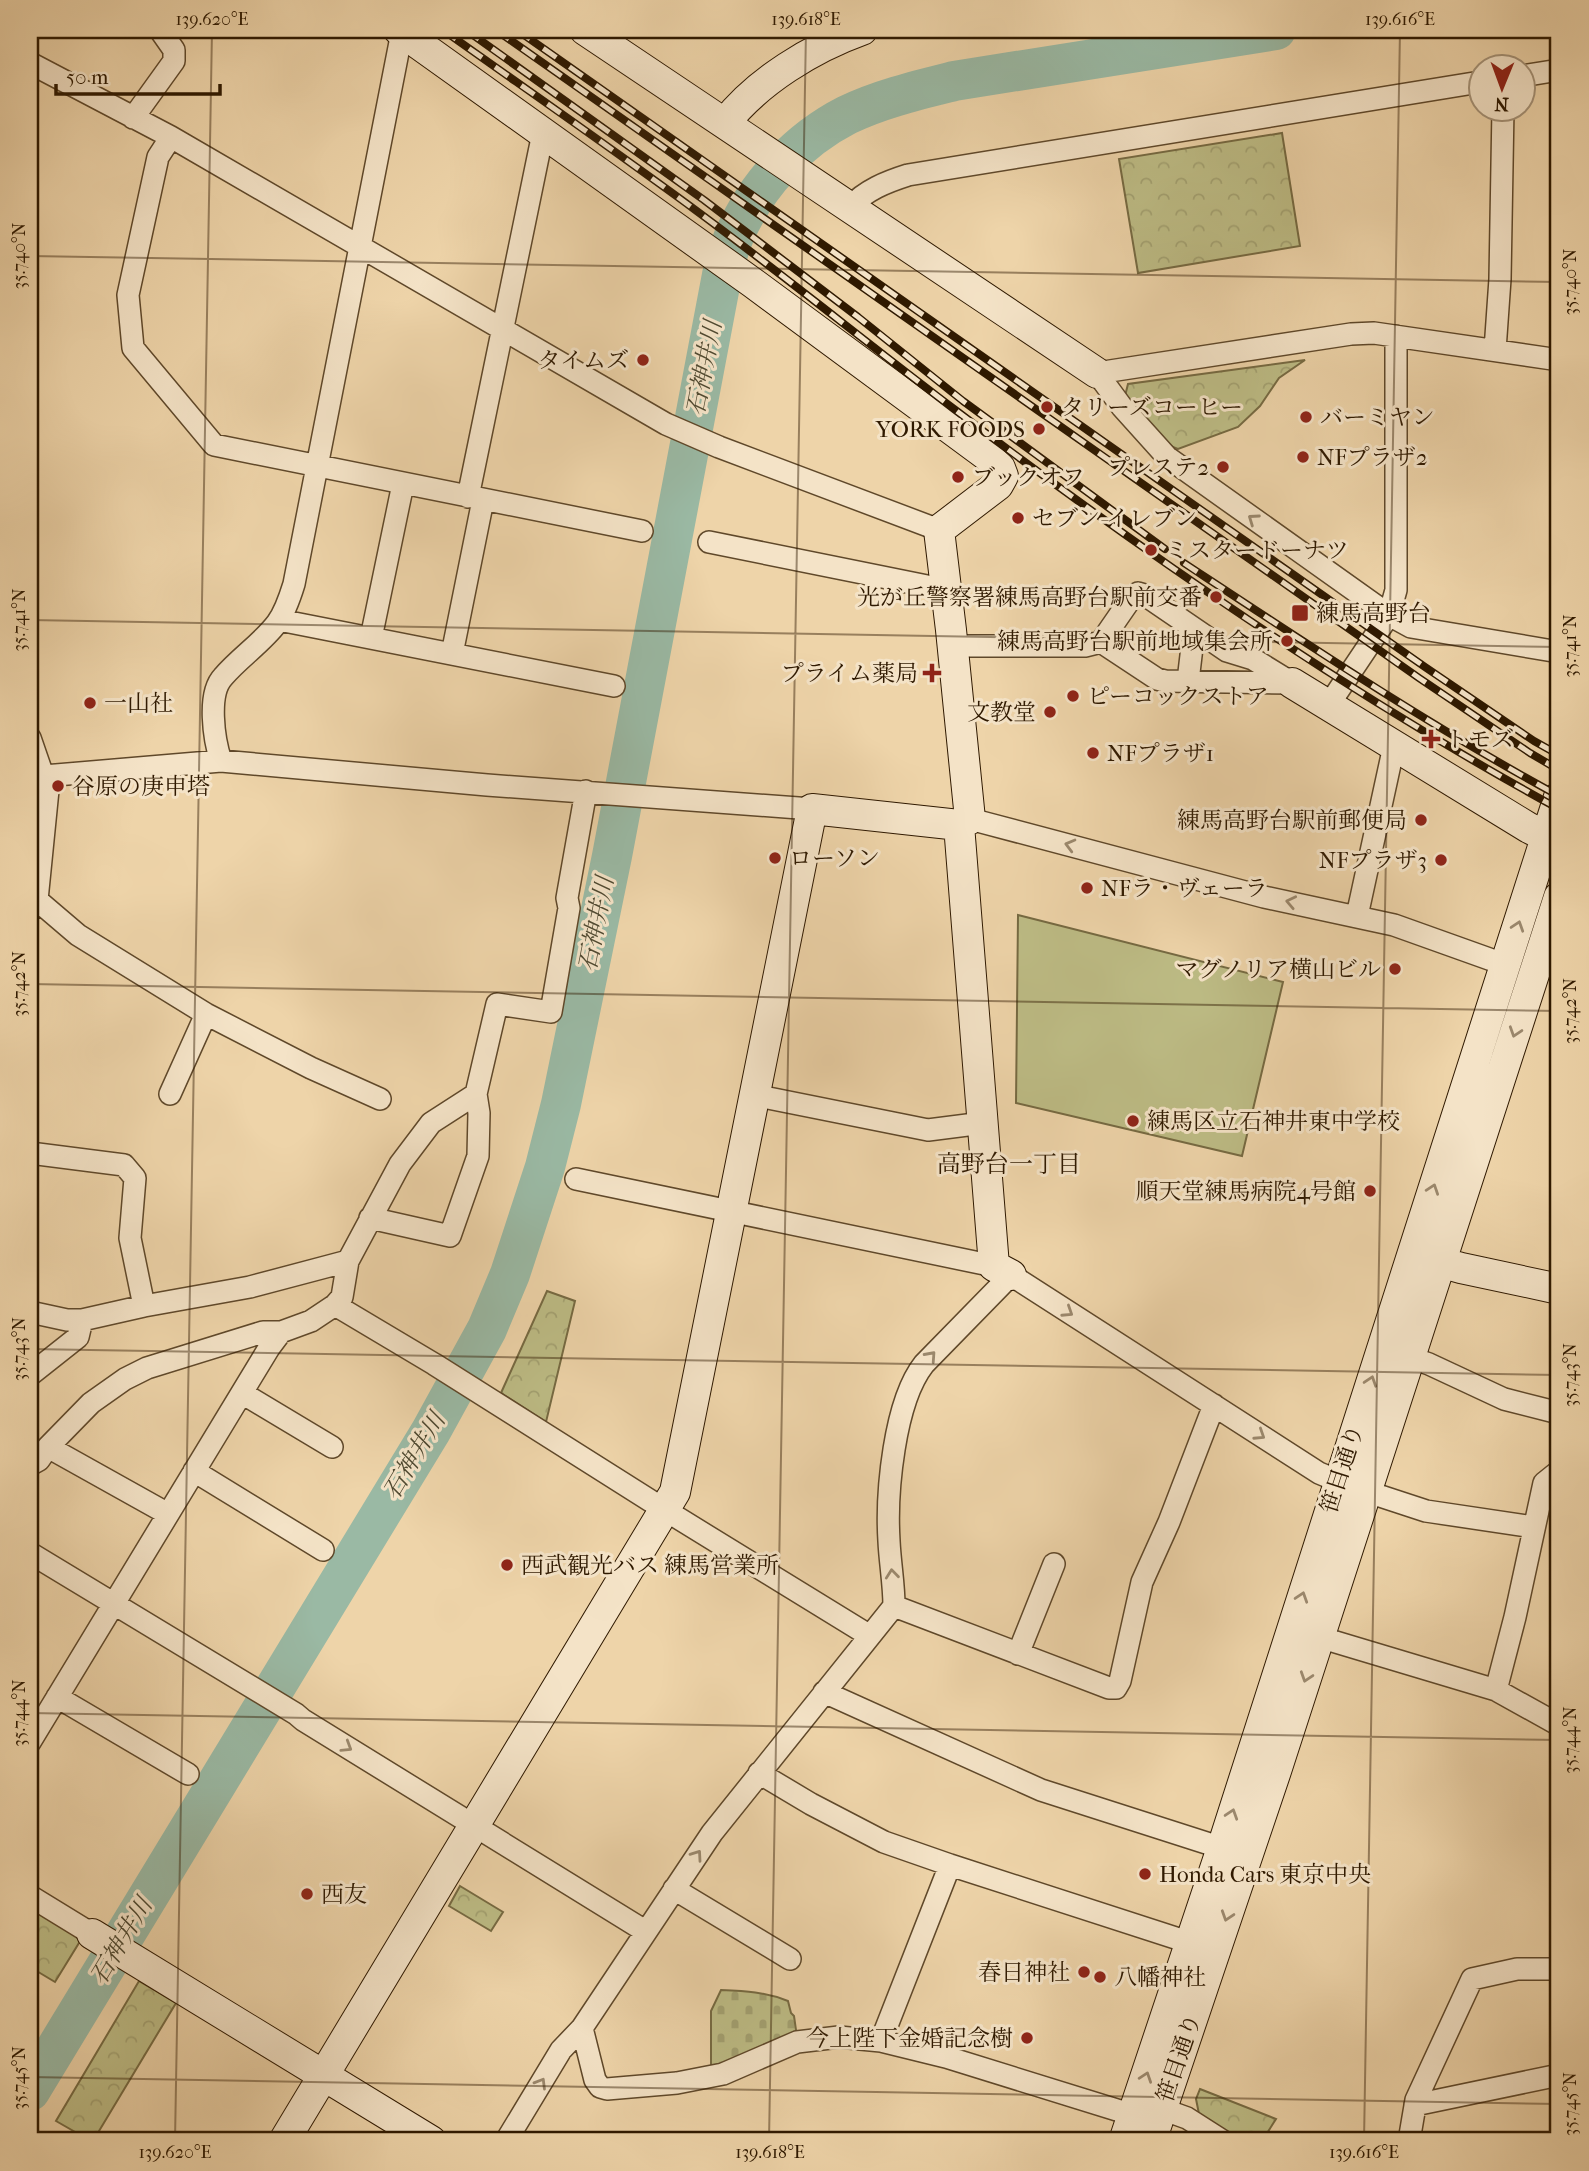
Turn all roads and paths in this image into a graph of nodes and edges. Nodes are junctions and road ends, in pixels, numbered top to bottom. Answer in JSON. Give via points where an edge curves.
{"nodes":[{"id":1,"x":160,"y":30,"type":"edge"},
{"id":2,"x":585,"y":30,"type":"edge"},
{"id":3,"x":862,"y":30,"type":"edge"},
{"id":4,"x":401,"y":31,"type":"edge"},
{"id":5,"x":30,"y":63,"type":"edge"},
{"id":6,"x":1559,"y":70,"type":"edge"},
{"id":7,"x":1536,"y":74,"type":"edge"},
{"id":8,"x":1466,"y":84,"type":"edge"},
{"id":9,"x":133,"y":118,"type":"junction"},
{"id":10,"x":1503,"y":122,"type":"edge"},
{"id":11,"x":725,"y":123,"type":"junction"},
{"id":12,"x":543,"y":133,"type":"junction"},
{"id":13,"x":171,"y":137,"type":"junction"},
{"id":14,"x":850,"y":207,"type":"junction"},
{"id":15,"x":362,"y":247,"type":"junction"},
{"id":16,"x":502,"y":331,"type":"junction"},
{"id":17,"x":1396,"y":336,"type":"junction"},
{"id":18,"x":1495,"y":350,"type":"junction"},
{"id":19,"x":1559,"y":360,"type":"edge"},
{"id":20,"x":1097,"y":373,"type":"junction"},
{"id":21,"x":318,"y":466,"type":"junction"},
{"id":22,"x":403,"y":484,"type":"junction"},
{"id":23,"x":476,"y":498,"type":"junction"},
{"id":24,"x":939,"y":530,"type":"junction"},
{"id":25,"x":642,"y":531,"type":"dead end"},
{"id":26,"x":709,"y":542,"type":"dead end"},
{"id":27,"x":947,"y":587,"type":"junction"},
{"id":28,"x":1389,"y":615,"type":"junction"},
{"id":29,"x":279,"y":620,"type":"junction"},
{"id":30,"x":1188,"y":625,"type":"junction"},
{"id":31,"x":372,"y":638,"type":"junction"},
{"id":32,"x":1101,"y":642,"type":"junction"},
{"id":33,"x":953,"y":646,"type":"junction"},
{"id":34,"x":1559,"y":652,"type":"edge"},
{"id":35,"x":452,"y":654,"type":"junction"},
{"id":36,"x":1188,"y":681,"type":"junction"},
{"id":37,"x":1292,"y":683,"type":"junction"},
{"id":38,"x":614,"y":686,"type":"dead end"},
{"id":39,"x":1328,"y":706,"type":"junction"},
{"id":40,"x":30,"y":738,"type":"edge"},
{"id":41,"x":1394,"y":747,"type":"junction"},
{"id":42,"x":221,"y":761,"type":"junction"},
{"id":43,"x":44,"y":776,"type":"junction"},
{"id":44,"x":589,"y":791,"type":"junction"},
{"id":45,"x":1559,"y":797,"type":"edge"},
{"id":46,"x":812,"y":809,"type":"junction"},
{"id":47,"x":964,"y":822,"type":"junction"},
{"id":48,"x":1554,"y":840,"type":"edge"},
{"id":49,"x":1559,"y":897,"type":"edge"},
{"id":50,"x":33,"y":906,"type":"edge"},
{"id":51,"x":1357,"y":916,"type":"junction"},
{"id":52,"x":1506,"y":965,"type":"junction"},
{"id":53,"x":206,"y":1014,"type":"junction"},
{"id":54,"x":170,"y":1094,"type":"dead end"},
{"id":55,"x":476,"y":1094,"type":"junction"},
{"id":56,"x":753,"y":1095,"type":"junction"},
{"id":57,"x":380,"y":1099,"type":"dead end"},
{"id":58,"x":983,"y":1123,"type":"junction"},
{"id":59,"x":30,"y":1153,"type":"edge"},
{"id":60,"x":576,"y":1179,"type":"dead end"},
{"id":61,"x":730,"y":1211,"type":"junction"},
{"id":62,"x":370,"y":1218,"type":"junction"},
{"id":63,"x":1411,"y":1254,"type":"junction"},
{"id":64,"x":348,"y":1261,"type":"junction"},
{"id":65,"x":1440,"y":1262,"type":"junction"},
{"id":66,"x":1002,"y":1271,"type":"junction"},
{"id":67,"x":1559,"y":1289,"type":"edge"},
{"id":68,"x":335,"y":1305,"type":"junction"},
{"id":69,"x":144,"y":1306,"type":"junction"},
{"id":70,"x":30,"y":1312,"type":"edge"},
{"id":71,"x":82,"y":1320,"type":"junction"},
{"id":72,"x":282,"y":1332,"type":"junction"},
{"id":73,"x":1409,"y":1357,"type":"junction"},
{"id":74,"x":30,"y":1375,"type":"edge"},
{"id":75,"x":242,"y":1393,"type":"junction"},
{"id":76,"x":1214,"y":1405,"type":"junction"},
{"id":77,"x":1559,"y":1413,"type":"edge"},
{"id":78,"x":332,"y":1447,"type":"dead end"},
{"id":79,"x":35,"y":1458,"type":"edge"},
{"id":80,"x":194,"y":1471,"type":"junction"},
{"id":81,"x":1559,"y":1471,"type":"edge"},
{"id":82,"x":1352,"y":1486,"type":"junction"},
{"id":83,"x":665,"y":1510,"type":"junction"},
{"id":84,"x":167,"y":1514,"type":"junction"},
{"id":85,"x":1534,"y":1527,"type":"junction"},
{"id":86,"x":323,"y":1550,"type":"dead end"},
{"id":87,"x":30,"y":1553,"type":"edge"},
{"id":88,"x":1054,"y":1564,"type":"dead end"},
{"id":89,"x":113,"y":1604,"type":"junction"},
{"id":90,"x":894,"y":1606,"type":"junction"},
{"id":91,"x":870,"y":1636,"type":"junction"},
{"id":92,"x":1319,"y":1637,"type":"junction"},
{"id":93,"x":1018,"y":1654,"type":"junction"},
{"id":94,"x":1496,"y":1690,"type":"junction"},
{"id":95,"x":824,"y":1692,"type":"junction"},
{"id":96,"x":57,"y":1697,"type":"junction"},
{"id":97,"x":1559,"y":1725,"type":"edge"},
{"id":98,"x":30,"y":1742,"type":"edge"},
{"id":99,"x":759,"y":1773,"type":"junction"},
{"id":100,"x":188,"y":1774,"type":"dead end"},
{"id":101,"x":475,"y":1826,"type":"junction"},
{"id":102,"x":1222,"y":1848,"type":"junction"},
{"id":103,"x":950,"y":1866,"type":"junction"},
{"id":104,"x":674,"y":1889,"type":"junction"},
{"id":105,"x":30,"y":1896,"type":"edge"},
{"id":106,"x":645,"y":1931,"type":"junction"},
{"id":107,"x":93,"y":1934,"type":"joint"},
{"id":108,"x":1191,"y":1942,"type":"junction"},
{"id":109,"x":790,"y":1958,"type":"dead end"},
{"id":110,"x":1559,"y":1969,"type":"edge"},
{"id":111,"x":582,"y":2028,"type":"junction"},
{"id":112,"x":881,"y":2041,"type":"junction"},
{"id":113,"x":323,"y":2075,"type":"junction"},
{"id":114,"x":1559,"y":2075,"type":"edge"},
{"id":115,"x":1415,"y":2105,"type":"junction"},
{"id":116,"x":1162,"y":2109,"type":"junction"},
{"id":117,"x":1129,"y":2128,"type":"edge"},
{"id":118,"x":284,"y":2141,"type":"edge"},
{"id":119,"x":432,"y":2141,"type":"edge"},
{"id":120,"x":506,"y":2141,"type":"edge"},
{"id":121,"x":1151,"y":2141,"type":"edge"},
{"id":122,"x":1223,"y":2141,"type":"edge"},
{"id":123,"x":1409,"y":2141,"type":"edge"}],
"edges":[{"from":1,"to":9,"type":"street","via":[[174,50],[174,61]]},
{"from":2,"to":11,"type":"street"},
{"from":3,"to":11,"type":"street","via":[[789,67],[740,105]]},
{"from":4,"to":12,"type":"street"},
{"from":4,"to":15,"type":"street"},
{"from":5,"to":9,"type":"street"},
{"from":6,"to":7,"type":"street"},
{"from":8,"to":14,"type":"street","via":[[908,175],[860,196]]},
{"from":9,"to":13,"type":"street"},
{"from":10,"to":18,"type":"street"},
{"from":11,"to":14,"type":"street"},
{"from":12,"to":16,"type":"street"},
{"from":12,"to":24,"type":"street","via":[[1000,468],[1003,476],[998,485]]},
{"from":13,"to":15,"type":"street"},
{"from":13,"to":21,"type":"street","via":[[158,157],[128,295],[133,348],[214,445]]},
{"from":14,"to":20,"type":"street"},
{"from":15,"to":16,"type":"street"},
{"from":15,"to":21,"type":"street"},
{"from":16,"to":23,"type":"street"},
{"from":16,"to":24,"type":"street","via":[[666,424]]},
{"from":17,"to":18,"type":"street"},
{"from":17,"to":20,"type":"street","via":[[1351,334]]},
{"from":17,"to":28,"type":"street","via":[[1396,590]]},
{"from":18,"to":19,"type":"street"},
{"from":28,"to":20,"type":"street","one_way":true,"via":[[1167,457]]},
{"from":21,"to":22,"type":"street"},
{"from":21,"to":29,"type":"street","via":[[294,584]]},
{"from":22,"to":23,"type":"street"},
{"from":22,"to":31,"type":"street"},
{"from":23,"to":25,"type":"street"},
{"from":23,"to":35,"type":"street"},
{"from":24,"to":27,"type":"street"},
{"from":26,"to":27,"type":"street"},
{"from":27,"to":33,"type":"street"},
{"from":28,"to":34,"type":"street","via":[[1410,627]]},
{"from":28,"to":39,"type":"street"},
{"from":29,"to":31,"type":"street"},
{"from":29,"to":42,"type":"street","via":[[220,679],[213,727]]},
{"from":30,"to":32,"type":"street","via":[[1138,593]]},
{"from":30,"to":36,"type":"street","via":[[1192,648]]},
{"from":30,"to":37,"type":"street","via":[[1227,651]]},
{"from":31,"to":35,"type":"street"},
{"from":32,"to":33,"type":"street","via":[[1085,646]]},
{"from":32,"to":36,"type":"street","via":[[1157,679]]},
{"from":33,"to":47,"type":"street"},
{"from":35,"to":38,"type":"street"},
{"from":36,"to":37,"type":"street"},
{"from":37,"to":39,"type":"street"},
{"from":39,"to":41,"type":"street"},
{"from":40,"to":43,"type":"street"},
{"from":41,"to":48,"type":"street"},
{"from":41,"to":51,"type":"street"},
{"from":42,"to":43,"type":"street"},
{"from":42,"to":44,"type":"street"},
{"from":43,"to":50,"type":"street","via":[[48,790]]},
{"from":44,"to":46,"type":"street"},
{"from":44,"to":55,"type":"street","via":[[567,898],[551,1012],[497,1004]]},
{"from":45,"to":48,"type":"street","name":"笹目通り"},
{"from":46,"to":47,"type":"street"},
{"from":46,"to":56,"type":"street"},
{"from":51,"to":47,"type":"street","one_way":true},
{"from":47,"to":58,"type":"street"},
{"from":52,"to":48,"type":"street","name":"笹目通り","one_way":true},
{"from":49,"to":65,"type":"street","name":"笹目通り","one_way":true},
{"from":50,"to":53,"type":"street"},
{"from":51,"to":52,"type":"street"},
{"from":63,"to":52,"type":"street","name":"笹目通り","one_way":true},
{"from":53,"to":54,"type":"street"},
{"from":53,"to":57,"type":"street"},
{"from":55,"to":62,"type":"street","via":[[431,1122],[400,1164]]},
{"from":55,"to":62,"type":"street","via":[[478,1156],[450,1236]]},
{"from":56,"to":58,"type":"street","via":[[928,1130]]},
{"from":56,"to":61,"type":"street"},
{"from":58,"to":66,"type":"street"},
{"from":59,"to":69,"type":"street","via":[[124,1165],[135,1178],[130,1238]]},
{"from":60,"to":61,"type":"street"},
{"from":61,"to":66,"type":"street"},
{"from":61,"to":83,"type":"street","via":[[675,1492]]},
{"from":62,"to":64,"type":"street"},
{"from":63,"to":65,"type":"street"},
{"from":82,"to":63,"type":"street","name":"笹目通り","one_way":true},
{"from":64,"to":68,"type":"street","via":[[342,1297]]},
{"from":64,"to":69,"type":"street","via":[[250,1287]]},
{"from":65,"to":67,"type":"street"},
{"from":65,"to":73,"type":"street","name":"笹目通り"},
{"from":66,"to":76,"type":"street","one_way":true},
{"from":90,"to":66,"type":"street","one_way":true,"via":[[889,1506],[902,1405],[913,1378]]},
{"from":68,"to":72,"type":"street"},
{"from":68,"to":83,"type":"street"},
{"from":69,"to":71,"type":"street"},
{"from":70,"to":71,"type":"street"},
{"from":71,"to":74,"type":"street","via":[[78,1337]]},
{"from":72,"to":75,"type":"street"},
{"from":72,"to":79,"type":"street","via":[[263,1332],[147,1368],[121,1381],[91,1403]]},
{"from":73,"to":77,"type":"street","via":[[1504,1399]]},
{"from":73,"to":82,"type":"street","name":"笹目通り"},
{"from":75,"to":78,"type":"street"},
{"from":75,"to":80,"type":"street"},
{"from":76,"to":82,"type":"street","one_way":true,"via":[[1319,1473]]},
{"from":76,"to":93,"type":"street","via":[[1142,1582],[1116,1688]]},
{"from":79,"to":84,"type":"street"},
{"from":80,"to":84,"type":"street"},
{"from":80,"to":86,"type":"street"},
{"from":81,"to":85,"type":"street","via":[[1544,1483]]},
{"from":82,"to":85,"type":"street","via":[[1426,1511]]},
{"from":82,"to":92,"type":"street","name":"笹目通り"},
{"from":102,"to":82,"type":"street","name":"笹目通り","one_way":true},
{"from":83,"to":91,"type":"street"},
{"from":83,"to":101,"type":"street"},
{"from":84,"to":89,"type":"street"},
{"from":85,"to":94,"type":"street"},
{"from":87,"to":89,"type":"street"},
{"from":88,"to":93,"type":"street"},
{"from":89,"to":96,"type":"street"},
{"from":89,"to":101,"type":"street","one_way":true},
{"from":90,"to":91,"type":"street"},
{"from":90,"to":93,"type":"street"},
{"from":91,"to":95,"type":"street"},
{"from":92,"to":94,"type":"street"},
{"from":92,"to":116,"type":"street","name":"笹目通り","one_way":true},
{"from":94,"to":97,"type":"street"},
{"from":95,"to":99,"type":"street"},
{"from":95,"to":102,"type":"street","via":[[1041,1790]]},
{"from":96,"to":98,"type":"street"},
{"from":96,"to":100,"type":"street"},
{"from":99,"to":103,"type":"street","via":[[884,1842]]},
{"from":104,"to":99,"type":"street","one_way":true},
{"from":101,"to":106,"type":"street"},
{"from":101,"to":113,"type":"street"},
{"from":102,"to":108,"type":"street","name":"笹目通り"},
{"from":103,"to":108,"type":"street"},
{"from":103,"to":112,"type":"street"},
{"from":104,"to":106,"type":"street"},
{"from":104,"to":109,"type":"street"},
{"from":105,"to":107,"type":"street"},
{"from":106,"to":111,"type":"street"},
{"from":107,"to":113,"type":"street"},
{"from":117,"to":108,"type":"street","name":"笹目通り","one_way":true},
{"from":110,"to":115,"type":"street","via":[[1517,1969],[1472,1979]]},
{"from":111,"to":112,"type":"street","via":[[595,2080],[607,2089],[723,2074],[797,2042],[839,2037]]},
{"from":120,"to":111,"type":"street","one_way":true,"via":[[561,2050]]},
{"from":112,"to":117,"type":"street","via":[[946,2057]]},
{"from":113,"to":118,"type":"street"},
{"from":113,"to":119,"type":"street"},
{"from":114,"to":115,"type":"street"},
{"from":115,"to":123,"type":"street"},
{"from":116,"to":121,"type":"street","name":"笹目通り"},
{"from":116,"to":122,"type":"street","via":[[1187,2118]]}]}
